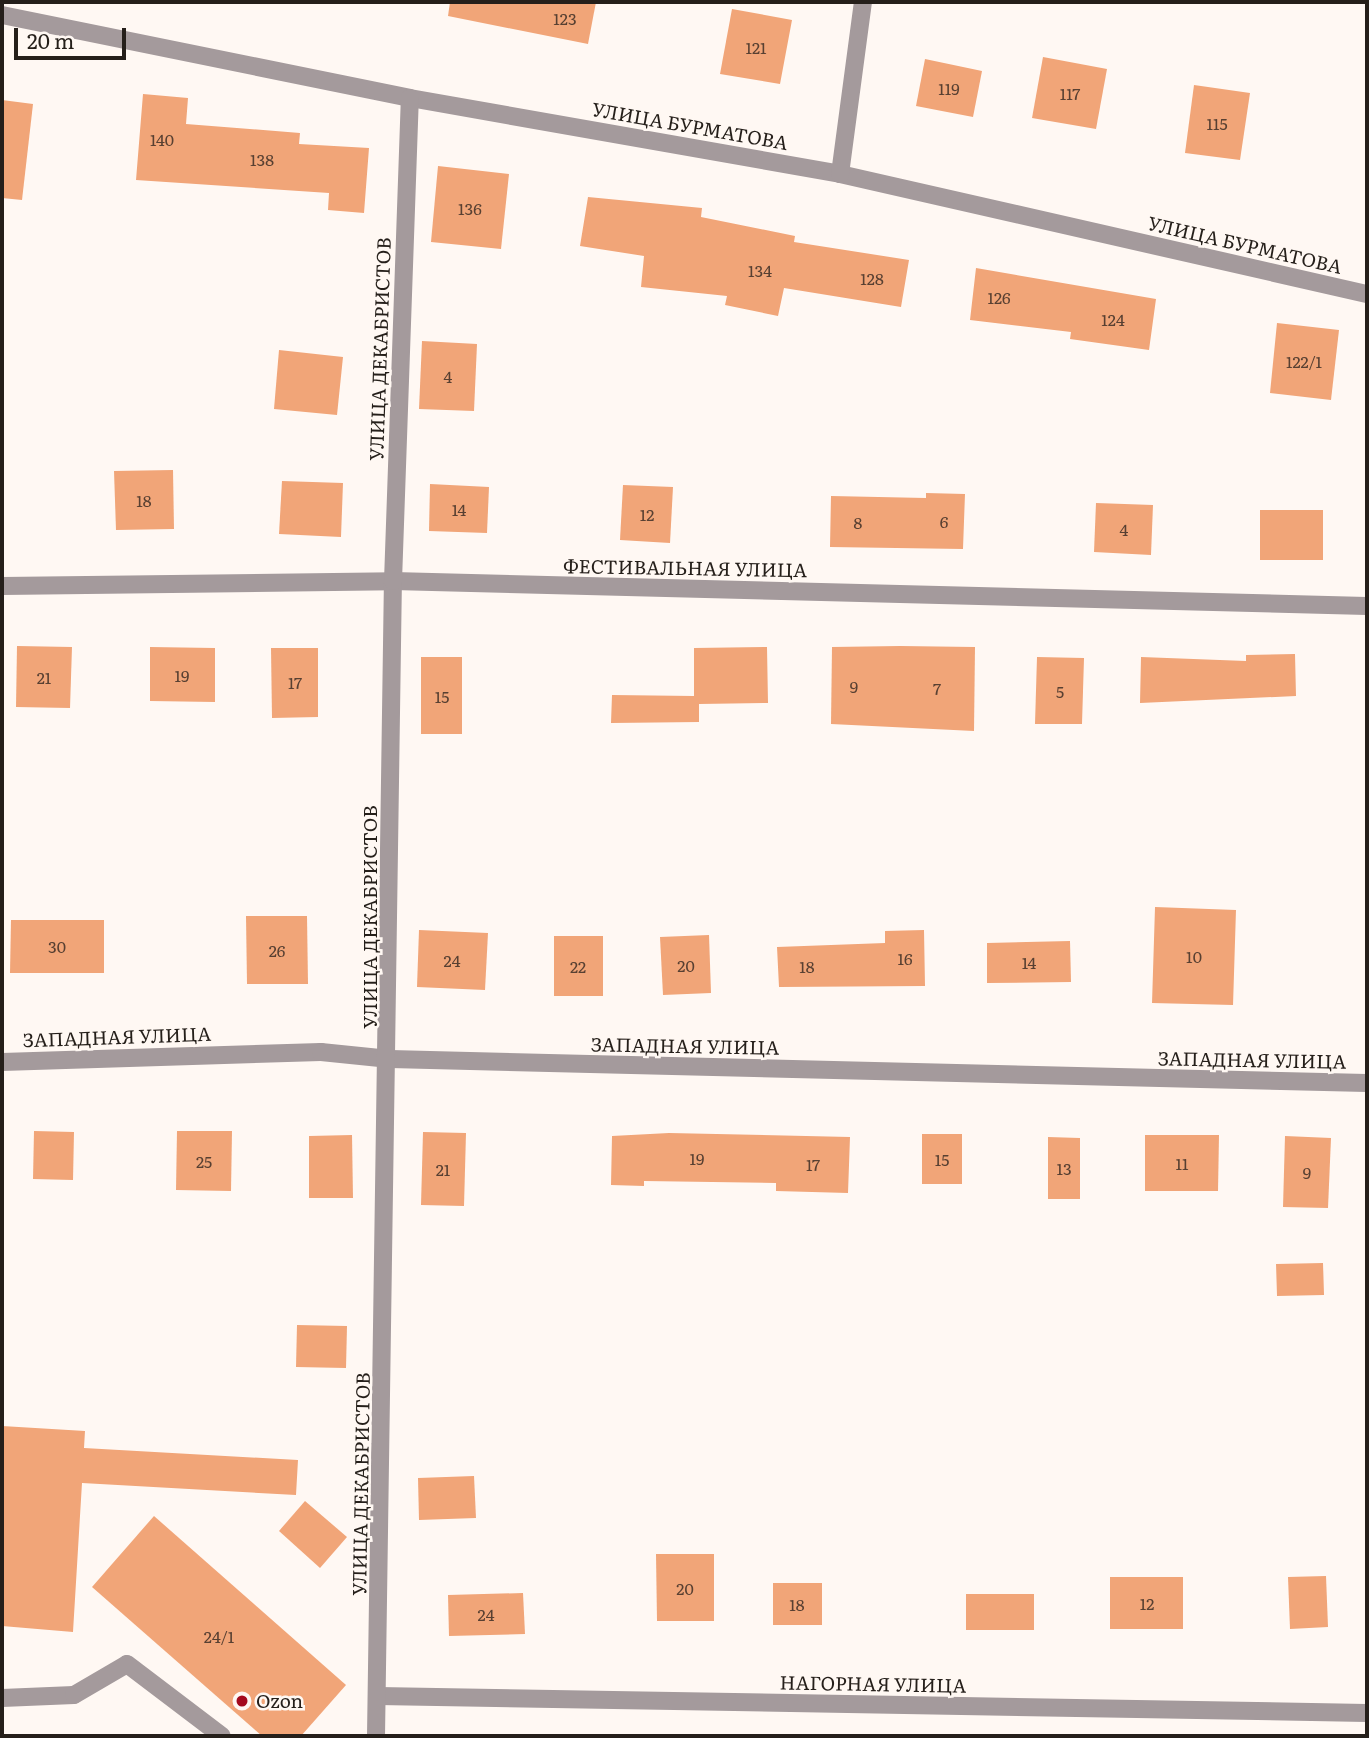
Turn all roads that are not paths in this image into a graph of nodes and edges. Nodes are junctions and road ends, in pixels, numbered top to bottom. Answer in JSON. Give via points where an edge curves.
{"nodes":[{"id":1,"x":863,"y":2,"type":"edge"},
{"id":2,"x":2,"y":15,"type":"edge"},
{"id":3,"x":410,"y":98,"type":"junction"},
{"id":4,"x":840,"y":174,"type":"junction"},
{"id":5,"x":1367,"y":294,"type":"edge"},
{"id":6,"x":393,"y":582,"type":"junction"},
{"id":7,"x":2,"y":586,"type":"edge"},
{"id":8,"x":1367,"y":606,"type":"edge"},
{"id":9,"x":390,"y":1059,"type":"junction"},
{"id":10,"x":2,"y":1062,"type":"edge"},
{"id":11,"x":1367,"y":1083,"type":"edge"},
{"id":12,"x":378,"y":1696,"type":"junction"},
{"id":13,"x":2,"y":1698,"type":"edge"},
{"id":14,"x":1367,"y":1713,"type":"edge"},
{"id":15,"x":222,"y":1736,"type":"edge"},
{"id":16,"x":376,"y":1736,"type":"edge"}],
"edges":[{"from":1,"to":4,"type":"street"},
{"from":2,"to":3,"type":"street","name":"УЛИЦА БУРМАТОВА"},
{"from":3,"to":4,"type":"street","name":"УЛИЦА БУРМАТОВА"},
{"from":3,"to":6,"type":"street","name":"УЛИЦА ДЕКАБРИСТОВ"},
{"from":4,"to":5,"type":"street","name":"УЛИЦА БУРМАТОВА"},
{"from":6,"to":7,"type":"street","name":"ФЕСТИВАЛЬНАЯ УЛИЦА"},
{"from":6,"to":8,"type":"street","name":"ФЕСТИВАЛЬНАЯ УЛИЦА"},
{"from":6,"to":9,"type":"street","name":"УЛИЦА ДЕКАБРИСТОВ"},
{"from":9,"to":10,"type":"street","name":"ЗАПАДНАЯ УЛИЦА","via":[[321,1052]]},
{"from":9,"to":11,"type":"street","name":"ЗАПАДНАЯ УЛИЦА"},
{"from":9,"to":12,"type":"street","name":"УЛИЦА ДЕКАБРИСТОВ"},
{"from":12,"to":14,"type":"street","name":"НАГОРНАЯ УЛИЦА"},
{"from":12,"to":16,"type":"street","name":"УЛИЦА ДЕКАБРИСТОВ"},
{"from":13,"to":15,"type":"street","via":[[74,1695],[127,1664]]}]}
